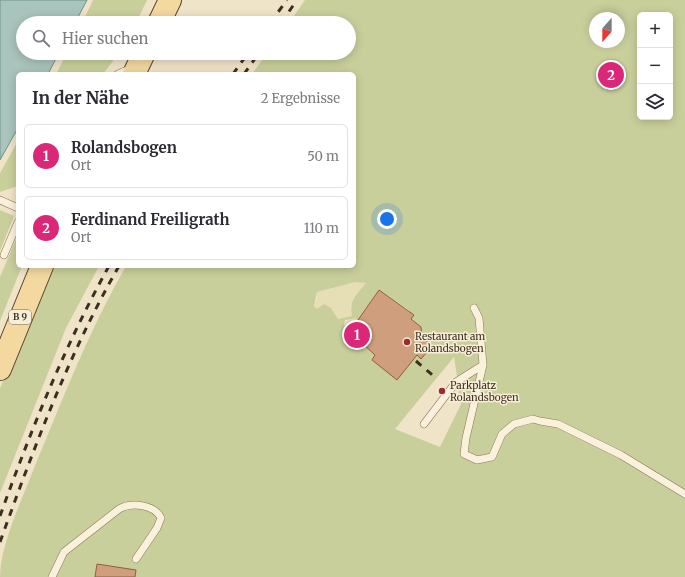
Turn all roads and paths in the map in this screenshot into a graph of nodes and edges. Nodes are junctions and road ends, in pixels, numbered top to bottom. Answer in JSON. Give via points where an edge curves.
{"nodes":[{"id":1,"x":170,"y":0,"type":"edge"},
{"id":2,"x":162,"y":16,"type":"edge"},
{"id":3,"x":139,"y":64,"type":"edge"},
{"id":4,"x":122,"y":72,"type":"edge"},
{"id":5,"x":0,"y":200,"type":"edge"},
{"id":6,"x":16,"y":207,"type":"edge"},
{"id":7,"x":16,"y":227,"type":"edge"},
{"id":8,"x":4,"y":255,"type":"dead end"},
{"id":9,"x":41,"y":268,"type":"edge"},
{"id":10,"x":474,"y":308,"type":"dead end"},
{"id":11,"x":483,"y":365,"type":"junction"},
{"id":12,"x":0,"y":369,"type":"edge"},
{"id":13,"x":424,"y":424,"type":"dead end"},
{"id":14,"x":685,"y":494,"type":"edge"},
{"id":15,"x":136,"y":559,"type":"dead end"},
{"id":16,"x":52,"y":577,"type":"edge"}],
"edges":[{"from":1,"to":2,"type":"main road"},
{"from":3,"to":4,"type":"lane"},
{"from":5,"to":6,"type":"lane"},
{"from":7,"to":8,"type":"lane"},
{"from":9,"to":12,"type":"main road","number":"B 9"},
{"from":10,"to":11,"type":"lane","via":[[479,318]]},
{"from":11,"to":13,"type":"lane","via":[[456,382]]},
{"from":11,"to":14,"type":"lane","via":[[464,454],[477,460],[492,457],[502,434],[514,424],[533,419],[558,424],[621,455]]},
{"from":15,"to":16,"type":"lane","via":[[161,518],[156,512],[131,504],[119,509],[73,543],[62,554]]}]}
